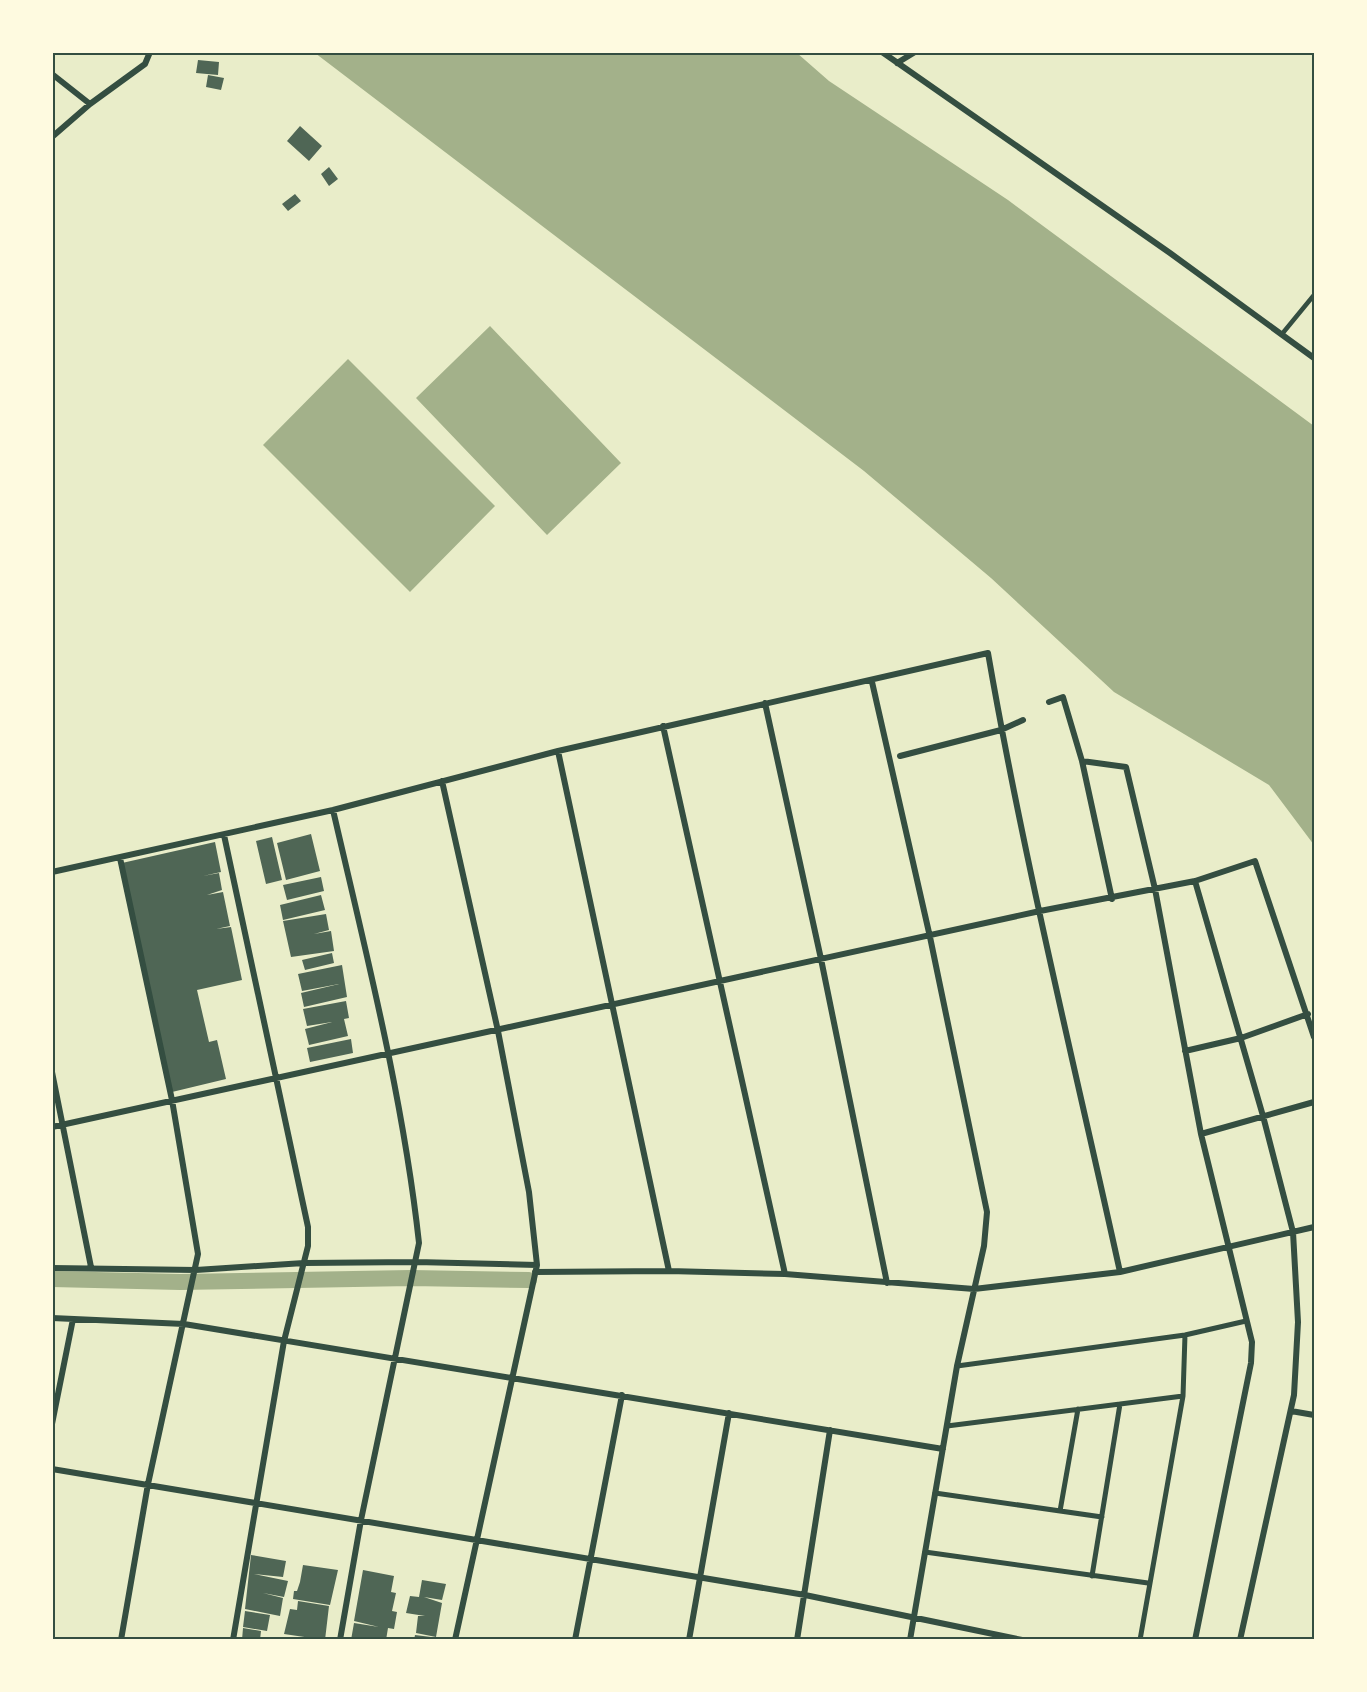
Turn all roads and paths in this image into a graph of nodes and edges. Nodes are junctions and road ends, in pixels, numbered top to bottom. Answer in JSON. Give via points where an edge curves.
{"nodes":[{"id":1,"x":150,"y":52,"type":"edge"},
{"id":2,"x":882,"y":52,"type":"edge"},
{"id":3,"x":915,"y":52,"type":"edge"},
{"id":4,"x":897,"y":63,"type":"junction"},
{"id":5,"x":52,"y":74,"type":"edge"},
{"id":6,"x":90,"y":104,"type":"junction"},
{"id":7,"x":52,"y":137,"type":"edge"},
{"id":8,"x":1314,"y":295,"type":"edge"},
{"id":9,"x":1282,"y":334,"type":"junction"},
{"id":10,"x":1314,"y":358,"type":"edge"},
{"id":11,"x":872,"y":682,"type":"junction"},
{"id":12,"x":1049,"y":702,"type":"dead end"},
{"id":13,"x":765,"y":703,"type":"junction"},
{"id":14,"x":1023,"y":720,"type":"dead end"},
{"id":15,"x":663,"y":726,"type":"junction"},
{"id":16,"x":1001,"y":730,"type":"junction"},
{"id":17,"x":558,"y":751,"type":"junction"},
{"id":18,"x":900,"y":756,"type":"dead end"},
{"id":19,"x":1082,"y":761,"type":"junction"},
{"id":20,"x":442,"y":781,"type":"junction"},
{"id":21,"x":333,"y":810,"type":"junction"},
{"id":22,"x":224,"y":836,"type":"junction"},
{"id":23,"x":120,"y":858,"type":"junction"},
{"id":24,"x":52,"y":872,"type":"edge"},
{"id":25,"x":1195,"y":881,"type":"junction"},
{"id":26,"x":1155,"y":890,"type":"junction"},
{"id":27,"x":1112,"y":899,"type":"junction"},
{"id":28,"x":1040,"y":911,"type":"junction"},
{"id":29,"x":930,"y":937,"type":"junction"},
{"id":30,"x":821,"y":959,"type":"junction"},
{"id":31,"x":719,"y":983,"type":"junction"},
{"id":32,"x":614,"y":1003,"type":"junction"},
{"id":33,"x":1308,"y":1014,"type":"junction"},
{"id":34,"x":498,"y":1031,"type":"junction"},
{"id":35,"x":1314,"y":1037,"type":"edge"},
{"id":36,"x":1240,"y":1038,"type":"junction"},
{"id":37,"x":1185,"y":1051,"type":"junction"},
{"id":38,"x":388,"y":1053,"type":"junction"},
{"id":39,"x":52,"y":1072,"type":"edge"},
{"id":40,"x":275,"y":1078,"type":"junction"},
{"id":41,"x":172,"y":1100,"type":"junction"},
{"id":42,"x":1314,"y":1102,"type":"edge"},
{"id":43,"x":1263,"y":1116,"type":"junction"},
{"id":44,"x":64,"y":1124,"type":"junction"},
{"id":45,"x":52,"y":1126,"type":"edge"},
{"id":46,"x":1201,"y":1134,"type":"junction"},
{"id":47,"x":1314,"y":1227,"type":"edge"},
{"id":48,"x":1293,"y":1232,"type":"junction"},
{"id":49,"x":1230,"y":1247,"type":"junction"},
{"id":50,"x":416,"y":1265,"type":"junction"},
{"id":51,"x":537,"y":1265,"type":"junction"},
{"id":52,"x":91,"y":1267,"type":"junction"},
{"id":53,"x":304,"y":1267,"type":"junction"},
{"id":54,"x":52,"y":1268,"type":"edge"},
{"id":55,"x":669,"y":1271,"type":"junction"},
{"id":56,"x":195,"y":1272,"type":"junction"},
{"id":57,"x":535,"y":1272,"type":"junction"},
{"id":58,"x":1120,"y":1272,"type":"junction"},
{"id":59,"x":785,"y":1274,"type":"junction"},
{"id":60,"x":887,"y":1283,"type":"junction"},
{"id":61,"x":974,"y":1289,"type":"junction"},
{"id":62,"x":52,"y":1318,"type":"edge"},
{"id":63,"x":73,"y":1319,"type":"junction"},
{"id":64,"x":1246,"y":1320,"type":"junction"},
{"id":65,"x":184,"y":1324,"type":"junction"},
{"id":66,"x":1185,"y":1335,"type":"junction"},
{"id":67,"x":284,"y":1341,"type":"junction"},
{"id":68,"x":394,"y":1359,"type":"junction"},
{"id":69,"x":957,"y":1366,"type":"junction"},
{"id":70,"x":513,"y":1377,"type":"junction"},
{"id":71,"x":622,"y":1395,"type":"junction"},
{"id":72,"x":1183,"y":1396,"type":"junction"},
{"id":73,"x":1120,"y":1404,"type":"junction"},
{"id":74,"x":1078,"y":1409,"type":"junction"},
{"id":75,"x":1291,"y":1411,"type":"junction"},
{"id":76,"x":729,"y":1413,"type":"junction"},
{"id":77,"x":1314,"y":1414,"type":"edge"},
{"id":78,"x":52,"y":1424,"type":"edge"},
{"id":79,"x":946,"y":1426,"type":"junction"},
{"id":80,"x":830,"y":1430,"type":"junction"},
{"id":81,"x":943,"y":1449,"type":"junction"},
{"id":82,"x":52,"y":1469,"type":"edge"},
{"id":83,"x":148,"y":1484,"type":"junction"},
{"id":84,"x":935,"y":1493,"type":"junction"},
{"id":85,"x":255,"y":1502,"type":"junction"},
{"id":86,"x":1060,"y":1511,"type":"junction"},
{"id":87,"x":1102,"y":1517,"type":"junction"},
{"id":88,"x":361,"y":1520,"type":"junction"},
{"id":89,"x":476,"y":1539,"type":"junction"},
{"id":90,"x":925,"y":1552,"type":"junction"},
{"id":91,"x":592,"y":1559,"type":"junction"},
{"id":92,"x":1092,"y":1576,"type":"junction"},
{"id":93,"x":701,"y":1577,"type":"junction"},
{"id":94,"x":1148,"y":1583,"type":"junction"},
{"id":95,"x":805,"y":1595,"type":"junction"},
{"id":96,"x":913,"y":1619,"type":"junction"},
{"id":97,"x":121,"y":1640,"type":"edge"},
{"id":98,"x":233,"y":1640,"type":"edge"},
{"id":99,"x":340,"y":1640,"type":"edge"},
{"id":100,"x":455,"y":1640,"type":"edge"},
{"id":101,"x":575,"y":1640,"type":"edge"},
{"id":102,"x":689,"y":1640,"type":"edge"},
{"id":103,"x":797,"y":1640,"type":"edge"},
{"id":104,"x":910,"y":1640,"type":"edge"},
{"id":105,"x":1022,"y":1640,"type":"edge"},
{"id":106,"x":1140,"y":1640,"type":"edge"},
{"id":107,"x":1195,"y":1640,"type":"edge"},
{"id":108,"x":1240,"y":1640,"type":"edge"}],
"edges":[{"from":1,"to":6,"type":"street","via":[[145,64]]},
{"from":2,"to":4,"type":"street"},
{"from":3,"to":4,"type":"street"},
{"from":4,"to":9,"type":"street"},
{"from":5,"to":6,"type":"street"},
{"from":6,"to":7,"type":"street"},
{"from":8,"to":9,"type":"lane"},
{"from":9,"to":10,"type":"street"},
{"from":11,"to":13,"type":"street"},
{"from":11,"to":16,"type":"street","via":[[988,654]]},
{"from":11,"to":29,"type":"street"},
{"from":12,"to":19,"type":"street","via":[[1063,696]]},
{"from":13,"to":15,"type":"street"},
{"from":13,"to":30,"type":"street"},
{"from":14,"to":16,"type":"street"},
{"from":15,"to":17,"type":"street"},
{"from":15,"to":31,"type":"street"},
{"from":16,"to":18,"type":"street"},
{"from":16,"to":28,"type":"street"},
{"from":17,"to":20,"type":"street"},
{"from":17,"to":32,"type":"street"},
{"from":19,"to":26,"type":"street","via":[[1126,767]]},
{"from":19,"to":27,"type":"street"},
{"from":20,"to":21,"type":"street"},
{"from":20,"to":34,"type":"street"},
{"from":21,"to":22,"type":"street"},
{"from":21,"to":38,"type":"street"},
{"from":22,"to":23,"type":"street"},
{"from":22,"to":40,"type":"street"},
{"from":23,"to":24,"type":"street"},
{"from":23,"to":41,"type":"street"},
{"from":25,"to":26,"type":"street"},
{"from":25,"to":33,"type":"street","via":[[1256,861]]},
{"from":25,"to":36,"type":"street"},
{"from":26,"to":27,"type":"street"},
{"from":26,"to":37,"type":"street"},
{"from":27,"to":28,"type":"street"},
{"from":28,"to":29,"type":"street"},
{"from":28,"to":58,"type":"street"},
{"from":29,"to":30,"type":"street"},
{"from":29,"to":61,"type":"street","via":[[987,1212]]},
{"from":30,"to":31,"type":"street"},
{"from":30,"to":60,"type":"street"},
{"from":31,"to":32,"type":"street"},
{"from":31,"to":59,"type":"street"},
{"from":32,"to":34,"type":"street"},
{"from":32,"to":55,"type":"street"},
{"from":33,"to":35,"type":"street"},
{"from":33,"to":36,"type":"street"},
{"from":34,"to":38,"type":"street"},
{"from":34,"to":51,"type":"street","via":[[529,1192]]},
{"from":36,"to":37,"type":"street"},
{"from":36,"to":43,"type":"street"},
{"from":37,"to":46,"type":"street"},
{"from":38,"to":40,"type":"street"},
{"from":38,"to":50,"type":"street","via":[[414,1203]]},
{"from":39,"to":44,"type":"street"},
{"from":40,"to":41,"type":"street"},
{"from":40,"to":53,"type":"street","via":[[308,1227]]},
{"from":41,"to":44,"type":"street"},
{"from":41,"to":56,"type":"street","via":[[197,1238]]},
{"from":42,"to":43,"type":"street"},
{"from":43,"to":46,"type":"street"},
{"from":43,"to":48,"type":"street"},
{"from":44,"to":45,"type":"street"},
{"from":44,"to":52,"type":"street"},
{"from":46,"to":49,"type":"street"},
{"from":47,"to":48,"type":"street"},
{"from":48,"to":49,"type":"street"},
{"from":48,"to":75,"type":"street","via":[[1298,1322]]},
{"from":49,"to":58,"type":"street"},
{"from":49,"to":64,"type":"street"},
{"from":50,"to":51,"type":"street"},
{"from":50,"to":53,"type":"street"},
{"from":50,"to":68,"type":"street"},
{"from":51,"to":57,"type":"street"},
{"from":52,"to":54,"type":"street"},
{"from":52,"to":56,"type":"street"},
{"from":53,"to":56,"type":"street"},
{"from":53,"to":67,"type":"street"},
{"from":55,"to":57,"type":"street"},
{"from":55,"to":59,"type":"street"},
{"from":56,"to":65,"type":"street"},
{"from":57,"to":70,"type":"street"},
{"from":58,"to":61,"type":"street"},
{"from":59,"to":60,"type":"street"},
{"from":60,"to":61,"type":"street"},
{"from":61,"to":69,"type":"street"},
{"from":62,"to":63,"type":"street"},
{"from":63,"to":65,"type":"street"},
{"from":63,"to":78,"type":"street"},
{"from":64,"to":66,"type":"street"},
{"from":64,"to":107,"type":"street","via":[[1252,1342],[1251,1362]]},
{"from":65,"to":67,"type":"street"},
{"from":65,"to":83,"type":"street"},
{"from":66,"to":69,"type":"street"},
{"from":66,"to":72,"type":"street"},
{"from":67,"to":68,"type":"street"},
{"from":67,"to":85,"type":"street"},
{"from":68,"to":70,"type":"street"},
{"from":68,"to":88,"type":"street"},
{"from":69,"to":79,"type":"street"},
{"from":70,"to":71,"type":"street"},
{"from":70,"to":89,"type":"street"},
{"from":71,"to":76,"type":"street"},
{"from":71,"to":91,"type":"street"},
{"from":72,"to":73,"type":"street"},
{"from":72,"to":94,"type":"street"},
{"from":73,"to":74,"type":"street"},
{"from":73,"to":87,"type":"street"},
{"from":74,"to":79,"type":"street"},
{"from":74,"to":86,"type":"street"},
{"from":75,"to":77,"type":"street"},
{"from":75,"to":108,"type":"street"},
{"from":76,"to":80,"type":"street"},
{"from":76,"to":93,"type":"street"},
{"from":79,"to":81,"type":"street"},
{"from":80,"to":81,"type":"street"},
{"from":80,"to":95,"type":"street"},
{"from":81,"to":84,"type":"street"},
{"from":82,"to":83,"type":"street"},
{"from":83,"to":85,"type":"street"},
{"from":83,"to":97,"type":"street"},
{"from":84,"to":86,"type":"street"},
{"from":84,"to":90,"type":"street"},
{"from":85,"to":88,"type":"street"},
{"from":85,"to":98,"type":"street"},
{"from":86,"to":87,"type":"street"},
{"from":87,"to":92,"type":"street"},
{"from":88,"to":89,"type":"street"},
{"from":88,"to":99,"type":"street"},
{"from":89,"to":91,"type":"street"},
{"from":89,"to":100,"type":"street"},
{"from":90,"to":92,"type":"street"},
{"from":90,"to":96,"type":"street"},
{"from":91,"to":93,"type":"street"},
{"from":91,"to":101,"type":"street"},
{"from":92,"to":94,"type":"street"},
{"from":93,"to":95,"type":"street"},
{"from":93,"to":102,"type":"street"},
{"from":94,"to":106,"type":"street"},
{"from":95,"to":96,"type":"street"},
{"from":95,"to":103,"type":"street"},
{"from":96,"to":104,"type":"street"},
{"from":96,"to":105,"type":"street"}]}
